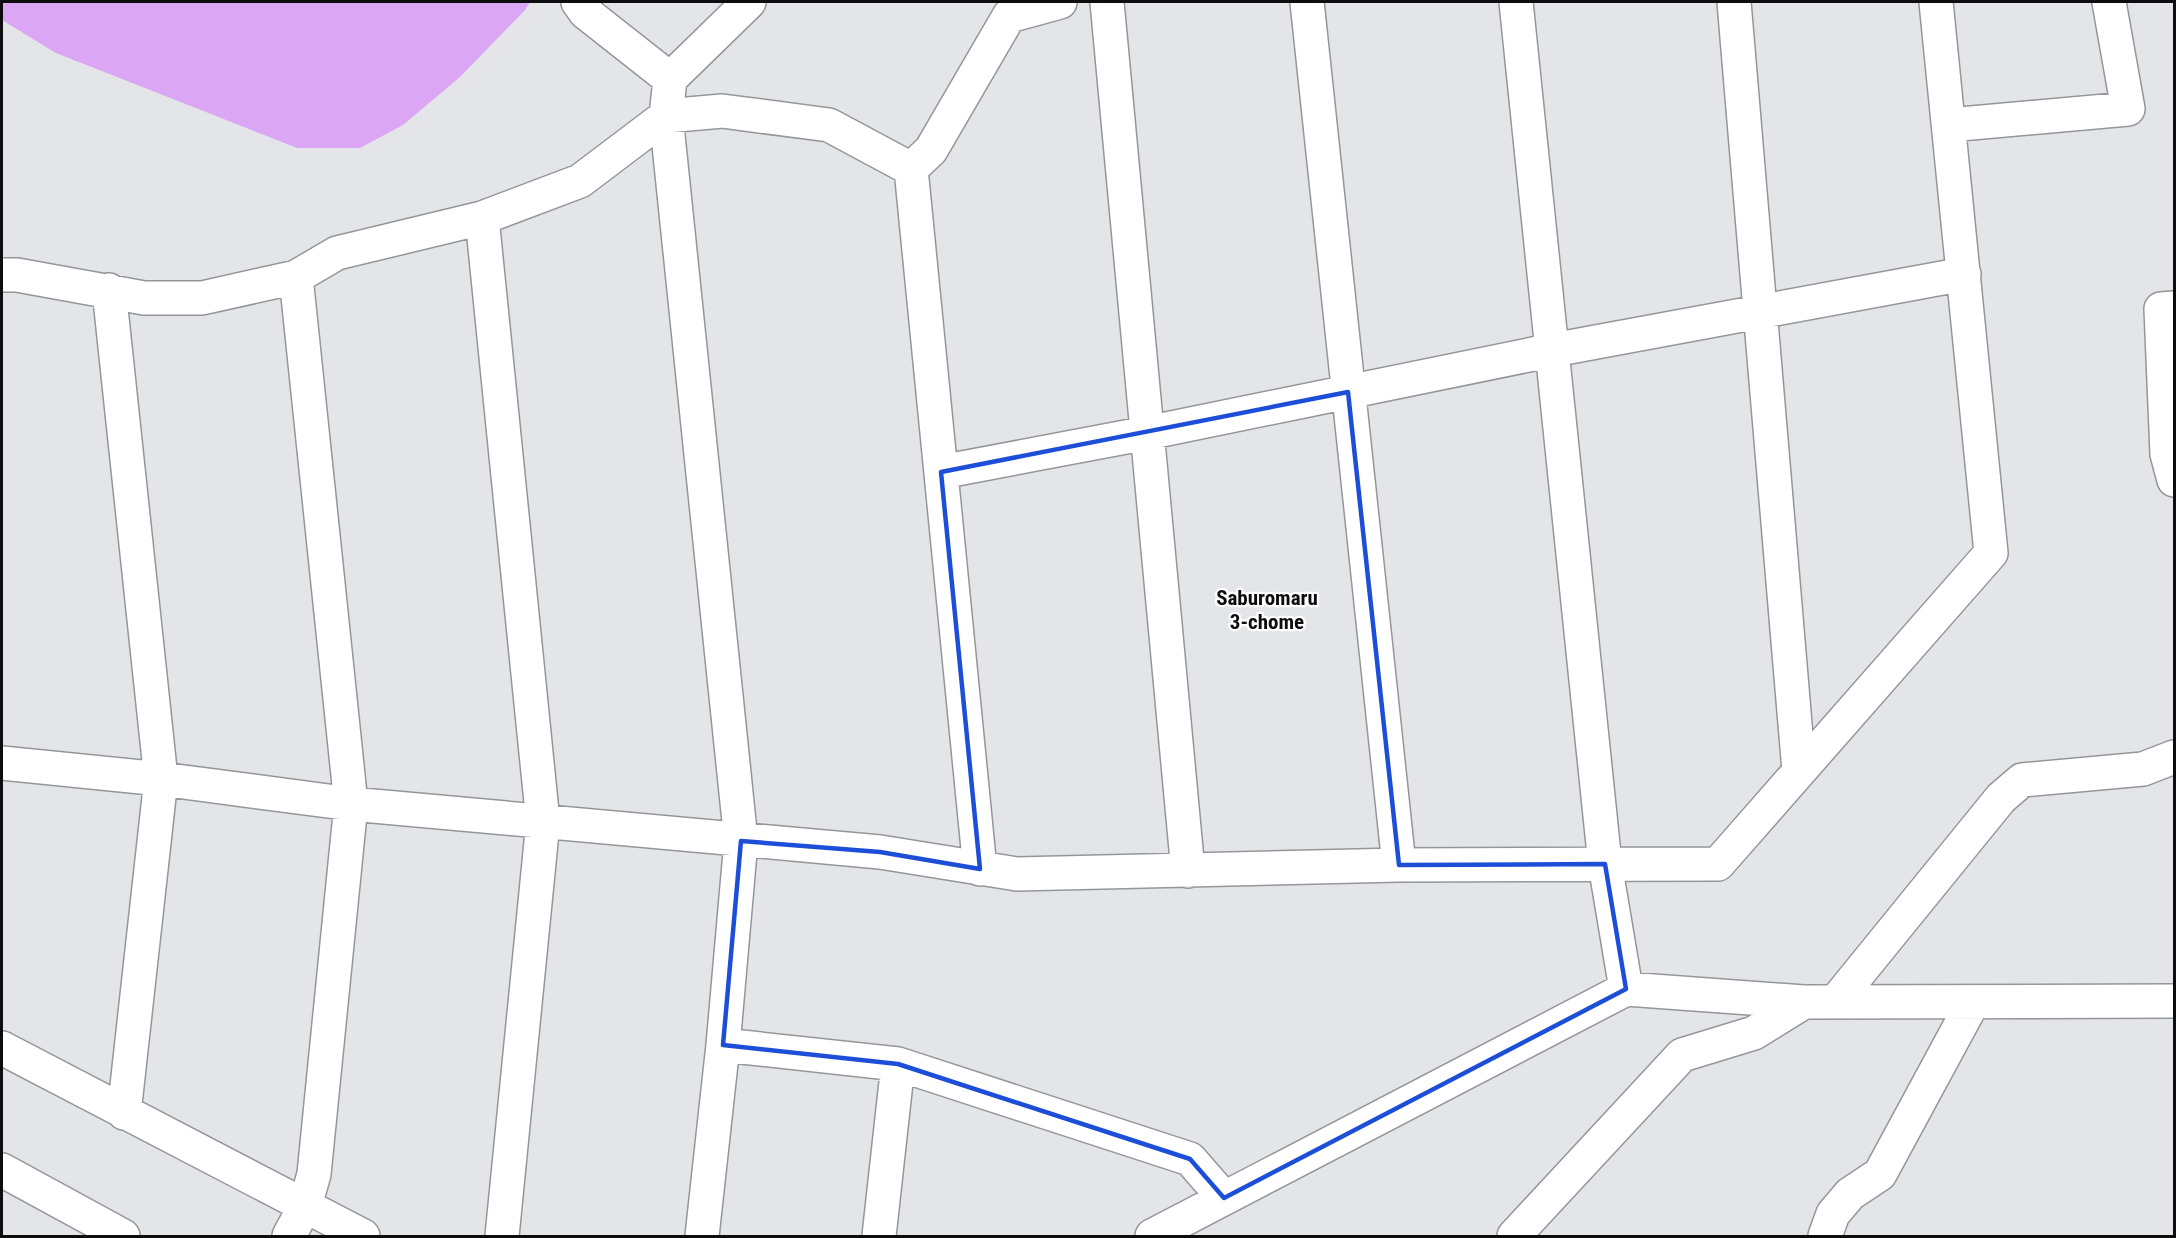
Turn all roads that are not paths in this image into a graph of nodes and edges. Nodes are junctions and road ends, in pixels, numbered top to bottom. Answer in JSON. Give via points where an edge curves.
{"nodes":[{"id":1,"x":578,"y":2,"type":"edge"},
{"id":2,"x":749,"y":2,"type":"edge"},
{"id":3,"x":1060,"y":2,"type":"edge"},
{"id":4,"x":1107,"y":2,"type":"edge"},
{"id":5,"x":1307,"y":2,"type":"edge"},
{"id":6,"x":1516,"y":2,"type":"edge"},
{"id":7,"x":1734,"y":2,"type":"edge"},
{"id":8,"x":1936,"y":2,"type":"edge"},
{"id":9,"x":2109,"y":2,"type":"edge"},
{"id":10,"x":670,"y":79,"type":"junction"},
{"id":11,"x":666,"y":116,"type":"junction"},
{"id":12,"x":1949,"y":125,"type":"junction"},
{"id":13,"x":911,"y":169,"type":"junction"},
{"id":14,"x":482,"y":218,"type":"junction"},
{"id":15,"x":1964,"y":274,"type":"junction"},
{"id":16,"x":2,"y":275,"type":"edge"},
{"id":17,"x":296,"y":277,"type":"junction"},
{"id":18,"x":109,"y":290,"type":"junction"},
{"id":19,"x":2175,"y":308,"type":"edge"},
{"id":20,"x":1761,"y":313,"type":"junction"},
{"id":21,"x":1553,"y":350,"type":"junction"},
{"id":22,"x":1348,"y":392,"type":"junction"},
{"id":23,"x":1147,"y":433,"type":"junction"},
{"id":24,"x":941,"y":472,"type":"junction"},
{"id":25,"x":2175,"y":480,"type":"edge"},
{"id":26,"x":2175,"y":757,"type":"edge"},
{"id":27,"x":2,"y":763,"type":"edge"},
{"id":28,"x":1799,"y":771,"type":"junction"},
{"id":29,"x":161,"y":779,"type":"junction"},
{"id":30,"x":351,"y":804,"type":"junction"},
{"id":31,"x":543,"y":822,"type":"junction"},
{"id":32,"x":741,"y":841,"type":"junction"},
{"id":33,"x":1605,"y":864,"type":"junction"},
{"id":34,"x":1399,"y":865,"type":"junction"},
{"id":35,"x":980,"y":869,"type":"junction"},
{"id":36,"x":1188,"y":871,"type":"junction"},
{"id":37,"x":1626,"y":988,"type":"junction"},
{"id":38,"x":2175,"y":1001,"type":"edge"},
{"id":39,"x":1804,"y":1002,"type":"junction"},
{"id":40,"x":1836,"y":1002,"type":"junction"},
{"id":41,"x":1973,"y":1002,"type":"junction"},
{"id":42,"x":723,"y":1045,"type":"junction"},
{"id":43,"x":2,"y":1048,"type":"edge"},
{"id":44,"x":898,"y":1064,"type":"junction"},
{"id":45,"x":124,"y":1113,"type":"junction"},
{"id":46,"x":2,"y":1170,"type":"edge"},
{"id":47,"x":1224,"y":1198,"type":"junction"},
{"id":48,"x":306,"y":1206,"type":"junction"},
{"id":49,"x":123,"y":1236,"type":"edge"},
{"id":50,"x":289,"y":1236,"type":"edge"},
{"id":51,"x":363,"y":1236,"type":"edge"},
{"id":52,"x":502,"y":1236,"type":"edge"},
{"id":53,"x":702,"y":1236,"type":"edge"},
{"id":54,"x":879,"y":1236,"type":"edge"},
{"id":55,"x":1152,"y":1236,"type":"edge"},
{"id":56,"x":1514,"y":1236,"type":"edge"},
{"id":57,"x":1825,"y":1236,"type":"edge"}],
"edges":[{"from":1,"to":10,"type":"street","via":[[585,12]]},
{"from":2,"to":10,"type":"street"},
{"from":3,"to":13,"type":"street","via":[[1009,16],[931,150]]},
{"from":4,"to":23,"type":"street"},
{"from":5,"to":22,"type":"street"},
{"from":6,"to":21,"type":"street"},
{"from":7,"to":20,"type":"street"},
{"from":8,"to":12,"type":"street"},
{"from":9,"to":12,"type":"street","via":[[2128,109]]},
{"from":10,"to":11,"type":"street"},
{"from":11,"to":13,"type":"street","via":[[722,111],[829,125]]},
{"from":11,"to":14,"type":"street","via":[[580,181]]},
{"from":11,"to":32,"type":"street"},
{"from":12,"to":15,"type":"street"},
{"from":13,"to":24,"type":"street"},
{"from":14,"to":17,"type":"street","via":[[337,253]]},
{"from":14,"to":31,"type":"street"},
{"from":15,"to":20,"type":"street"},
{"from":15,"to":28,"type":"street","via":[[1991,553]]},
{"from":16,"to":18,"type":"street"},
{"from":17,"to":18,"type":"street","via":[[201,298],[144,298]]},
{"from":17,"to":30,"type":"street"},
{"from":18,"to":29,"type":"street"},
{"from":19,"to":25,"type":"street","via":[[2161,309],[2167,454]]},
{"from":20,"to":21,"type":"street"},
{"from":20,"to":28,"type":"street"},
{"from":21,"to":22,"type":"street"},
{"from":21,"to":33,"type":"street"},
{"from":22,"to":23,"type":"street"},
{"from":22,"to":34,"type":"street"},
{"from":23,"to":24,"type":"street"},
{"from":23,"to":36,"type":"street"},
{"from":24,"to":35,"type":"street"},
{"from":26,"to":40,"type":"street","via":[[2143,768],[2022,780],[2001,798]]},
{"from":27,"to":29,"type":"street"},
{"from":28,"to":33,"type":"street","via":[[1718,864]]},
{"from":29,"to":30,"type":"street"},
{"from":29,"to":45,"type":"street"},
{"from":30,"to":31,"type":"street"},
{"from":30,"to":48,"type":"street","via":[[314,1174]]},
{"from":31,"to":32,"type":"street"},
{"from":31,"to":52,"type":"street"},
{"from":32,"to":35,"type":"street","via":[[880,852]]},
{"from":32,"to":42,"type":"street"},
{"from":33,"to":34,"type":"street"},
{"from":33,"to":37,"type":"street"},
{"from":34,"to":36,"type":"street"},
{"from":35,"to":36,"type":"street","via":[[1017,874]]},
{"from":37,"to":39,"type":"street"},
{"from":37,"to":47,"type":"street"},
{"from":38,"to":41,"type":"street"},
{"from":39,"to":40,"type":"street"},
{"from":39,"to":56,"type":"street","via":[[1754,1033],[1682,1055]]},
{"from":40,"to":41,"type":"street"},
{"from":41,"to":57,"type":"street","via":[[1880,1174],[1850,1194],[1833,1214]]},
{"from":42,"to":44,"type":"street"},
{"from":42,"to":53,"type":"street"},
{"from":43,"to":45,"type":"street"},
{"from":44,"to":47,"type":"street","via":[[1190,1159]]},
{"from":44,"to":54,"type":"street"},
{"from":45,"to":48,"type":"street"},
{"from":46,"to":49,"type":"street"},
{"from":47,"to":55,"type":"street"},
{"from":48,"to":50,"type":"street"},
{"from":48,"to":51,"type":"street"}]}
